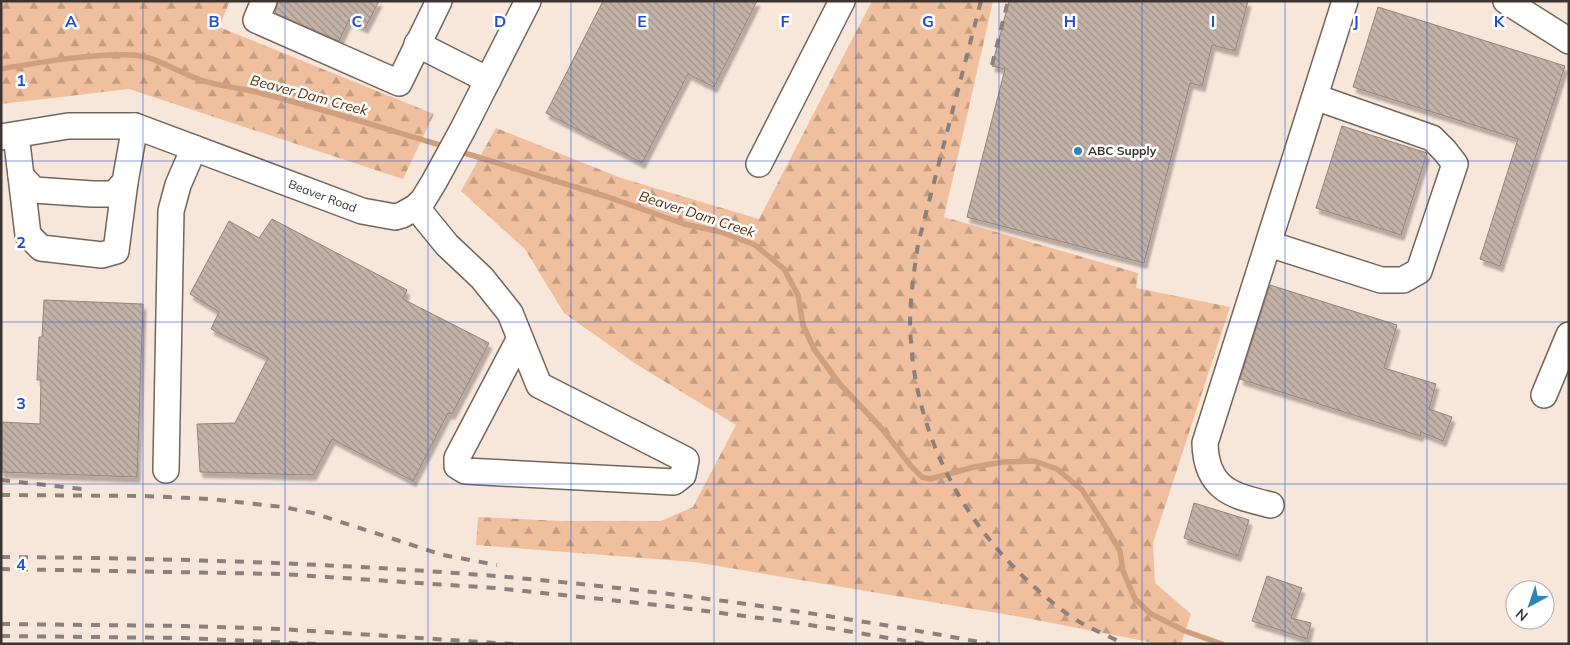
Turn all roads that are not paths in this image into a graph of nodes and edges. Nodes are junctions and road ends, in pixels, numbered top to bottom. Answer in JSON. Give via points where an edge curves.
{"nodes":[{"id":1,"x":264,"y":1,"type":"edge"},
{"id":2,"x":439,"y":1,"type":"edge"},
{"id":3,"x":528,"y":1,"type":"edge"},
{"id":4,"x":842,"y":1,"type":"edge"},
{"id":5,"x":1345,"y":1,"type":"edge"},
{"id":6,"x":1506,"y":1,"type":"edge"},
{"id":7,"x":1569,"y":41,"type":"edge"},
{"id":8,"x":417,"y":44,"type":"junction"},
{"id":9,"x":488,"y":80,"type":"junction"},
{"id":10,"x":1316,"y":97,"type":"junction"},
{"id":11,"x":135,"y":126,"type":"junction"},
{"id":12,"x":8,"y":136,"type":"edge"},
{"id":13,"x":194,"y":148,"type":"junction"},
{"id":14,"x":759,"y":164,"type":"dead end"},
{"id":15,"x":21,"y":176,"type":"junction"},
{"id":16,"x":125,"y":182,"type":"junction"},
{"id":17,"x":416,"y":207,"type":"junction"},
{"id":18,"x":1269,"y":244,"type":"junction"},
{"id":19,"x":1569,"y":335,"type":"edge"},
{"id":20,"x":520,"y":338,"type":"junction"},
{"id":21,"x":1544,"y":395,"type":"dead end"},
{"id":22,"x":166,"y":470,"type":"dead end"},
{"id":23,"x":1271,"y":505,"type":"dead end"}],
"edges":[{"from":1,"to":8,"type":"street","via":[[256,20],[399,83]]},
{"from":2,"to":8,"type":"street"},
{"from":3,"to":9,"type":"street","name":"Beaver Road"},
{"from":4,"to":14,"type":"street"},
{"from":5,"to":10,"type":"street"},
{"from":6,"to":7,"type":"street"},
{"from":8,"to":9,"type":"street"},
{"from":9,"to":17,"type":"street","name":"Beaver Road","via":[[434,182]]},
{"from":10,"to":18,"type":"street"},
{"from":10,"to":18,"type":"street","via":[[1432,138],[1454,164],[1420,271],[1403,280],[1381,280]]},
{"from":11,"to":12,"type":"street","name":"Beaver Road","via":[[68,126]]},
{"from":11,"to":13,"type":"street","name":"Beaver Road"},
{"from":11,"to":16,"type":"street"},
{"from":12,"to":15,"type":"street"},
{"from":13,"to":17,"type":"street","name":"Beaver Road","via":[[362,211],[395,217]]},
{"from":13,"to":22,"type":"street","via":[[171,211]]},
{"from":15,"to":16,"type":"street","via":[[34,190],[92,194],[114,194]]},
{"from":15,"to":16,"type":"street","via":[[28,235],[41,248],[102,255],[116,251]]},
{"from":17,"to":20,"type":"street","via":[[510,313]]},
{"from":18,"to":23,"type":"street","via":[[1204,443],[1209,469],[1222,486],[1242,498]]},
{"from":19,"to":21,"type":"street"},
{"from":20,"to":20,"type":"street","via":[[539,385],[686,460],[684,475],[674,482],[465,471],[457,466],[457,458]]}]}
